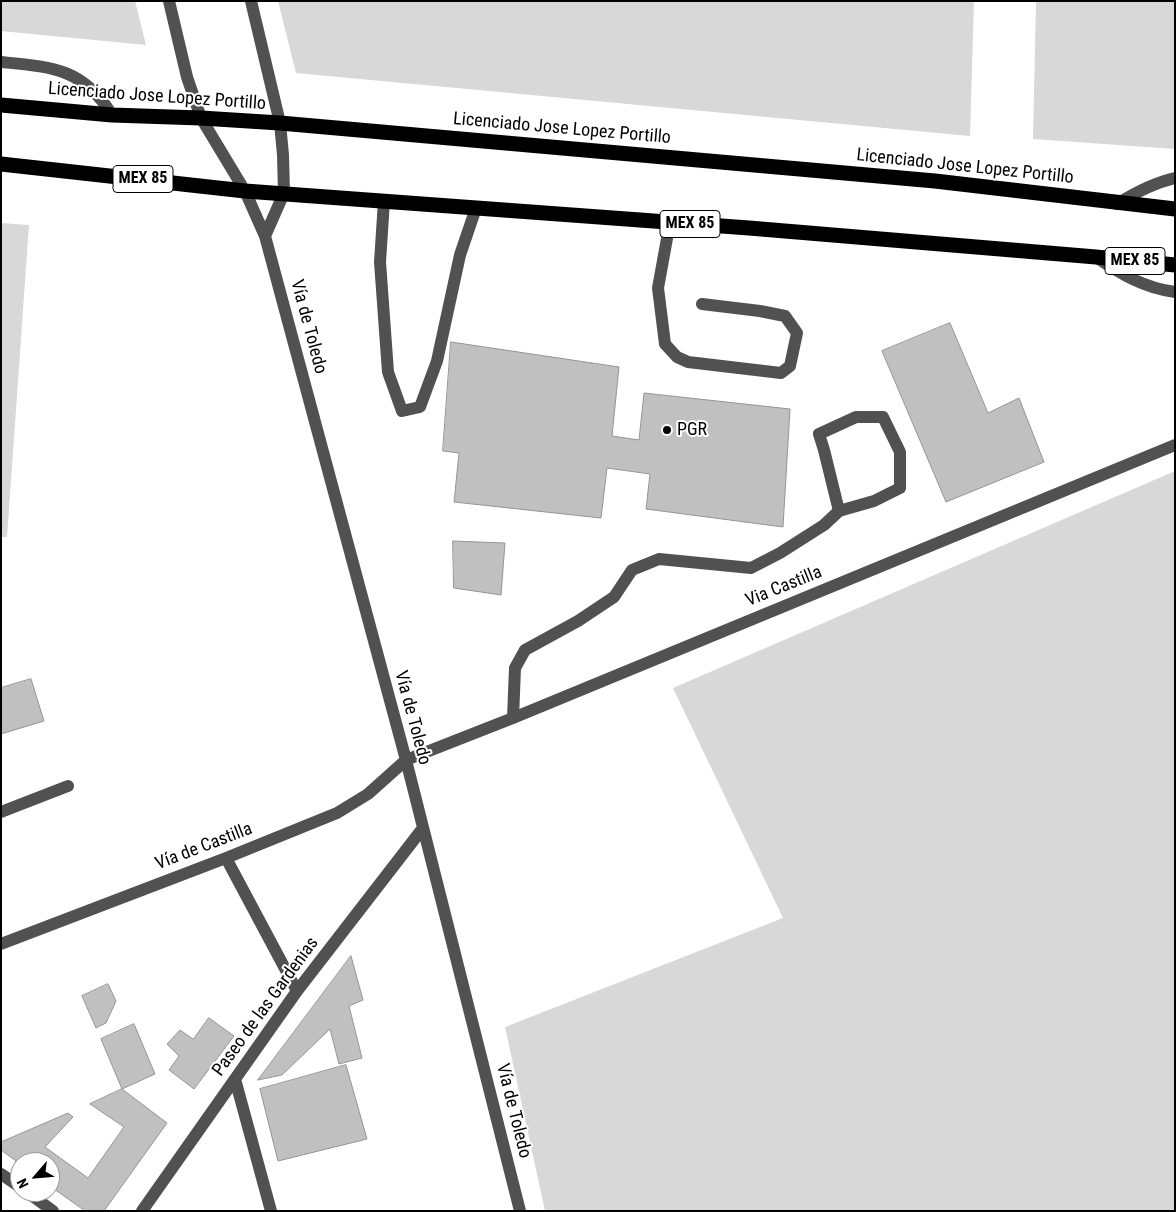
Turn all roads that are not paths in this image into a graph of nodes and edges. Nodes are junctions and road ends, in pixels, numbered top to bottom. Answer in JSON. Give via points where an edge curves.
{"nodes":[{"id":1,"x":169,"y":1,"type":"edge"},
{"id":2,"x":251,"y":1,"type":"edge"},
{"id":3,"x":1,"y":62,"type":"edge"},
{"id":4,"x":1,"y":104,"type":"edge"},
{"id":5,"x":112,"y":115,"type":"junction"},
{"id":6,"x":201,"y":118,"type":"junction"},
{"id":7,"x":280,"y":123,"type":"junction"},
{"id":8,"x":1,"y":164,"type":"edge"},
{"id":9,"x":1175,"y":178,"type":"edge"},
{"id":10,"x":245,"y":190,"type":"junction"},
{"id":11,"x":284,"y":193,"type":"junction"},
{"id":12,"x":384,"y":201,"type":"junction"},
{"id":13,"x":1118,"y":204,"type":"junction"},
{"id":14,"x":476,"y":208,"type":"junction"},
{"id":15,"x":1175,"y":209,"type":"edge"},
{"id":16,"x":670,"y":222,"type":"junction"},
{"id":17,"x":265,"y":236,"type":"junction"},
{"id":18,"x":1096,"y":257,"type":"junction"},
{"id":19,"x":1175,"y":265,"type":"edge"},
{"id":20,"x":1175,"y":292,"type":"edge"},
{"id":21,"x":702,"y":304,"type":"dead end"},
{"id":22,"x":1175,"y":445,"type":"edge"},
{"id":23,"x":839,"y":511,"type":"junction"},
{"id":24,"x":513,"y":718,"type":"junction"},
{"id":25,"x":406,"y":760,"type":"junction"},
{"id":26,"x":68,"y":786,"type":"dead end"},
{"id":27,"x":1,"y":812,"type":"edge"},
{"id":28,"x":423,"y":828,"type":"junction"},
{"id":29,"x":226,"y":858,"type":"junction"},
{"id":30,"x":1,"y":944,"type":"edge"},
{"id":31,"x":297,"y":991,"type":"junction"},
{"id":32,"x":235,"y":1079,"type":"junction"},
{"id":33,"x":41,"y":1202,"type":"edge"},
{"id":34,"x":53,"y":1211,"type":"edge"},
{"id":35,"x":142,"y":1211,"type":"edge"},
{"id":36,"x":271,"y":1211,"type":"edge"},
{"id":37,"x":520,"y":1211,"type":"edge"}],
"edges":[{"from":1,"to":6,"type":"street","name":"Vía de Toledo"},
{"from":2,"to":7,"type":"street"},
{"from":3,"to":5,"type":"street","via":[[47,66],[63,71],[92,89]]},
{"from":4,"to":5,"type":"highway","name":"Licenciado Jose Lopez Portillo"},
{"from":5,"to":6,"type":"highway","name":"Licenciado Jose Lopez Portillo"},
{"from":6,"to":7,"type":"highway","name":"Licenciado Jose Lopez Portillo"},
{"from":6,"to":10,"type":"street","name":"Vía de Toledo"},
{"from":7,"to":11,"type":"street"},
{"from":7,"to":13,"type":"highway","name":"Licenciado Jose Lopez Portillo","via":[[935,181]]},
{"from":8,"to":10,"type":"highway","number":"MEX 85"},
{"from":9,"to":13,"type":"street","via":[[1157,182]]},
{"from":10,"to":11,"type":"highway","number":"MEX 85"},
{"from":10,"to":17,"type":"street","name":"Vía de Toledo"},
{"from":11,"to":12,"type":"highway","number":"MEX 85"},
{"from":11,"to":17,"type":"street"},
{"from":12,"to":14,"type":"highway","number":"MEX 85"},
{"from":12,"to":14,"type":"street","via":[[380,262],[388,372],[402,411],[420,407],[438,360],[460,255]]},
{"from":13,"to":15,"type":"highway","name":"Licenciado Jose Lopez Portillo"},
{"from":14,"to":16,"type":"highway","number":"MEX 85"},
{"from":16,"to":18,"type":"highway","number":"MEX 85"},
{"from":16,"to":21,"type":"street","via":[[658,288],[665,344],[677,357],[688,362],[782,374],[790,366],[797,333],[785,316]]},
{"from":17,"to":25,"type":"street","name":"Vía de Toledo"},
{"from":18,"to":19,"type":"highway","number":"MEX 85"},
{"from":18,"to":20,"type":"street","via":[[1141,284]]},
{"from":22,"to":24,"type":"street","name":"Via Castilla"},
{"from":23,"to":23,"type":"street","via":[[819,434],[856,417],[883,417],[900,452],[900,488],[874,502]]},
{"from":23,"to":24,"type":"street","via":[[824,526],[751,568],[659,559],[632,570],[614,597],[525,650],[515,668]]},
{"from":24,"to":25,"type":"street","name":"Via Castilla"},
{"from":25,"to":28,"type":"street","name":"Vía de Toledo"},
{"from":25,"to":29,"type":"street","name":"Vía de Castilla","via":[[368,794],[337,813]]},
{"from":26,"to":27,"type":"street"},
{"from":28,"to":31,"type":"street","name":"Paseo de las Gardenias"},
{"from":28,"to":37,"type":"street","name":"Vía de Toledo"},
{"from":29,"to":30,"type":"street","name":"Vía de Castilla"},
{"from":29,"to":31,"type":"street"},
{"from":31,"to":32,"type":"street","name":"Paseo de las Gardenias"},
{"from":32,"to":35,"type":"street","name":"Paseo de las Gardenias"},
{"from":32,"to":36,"type":"street"},
{"from":33,"to":34,"type":"street"}]}
